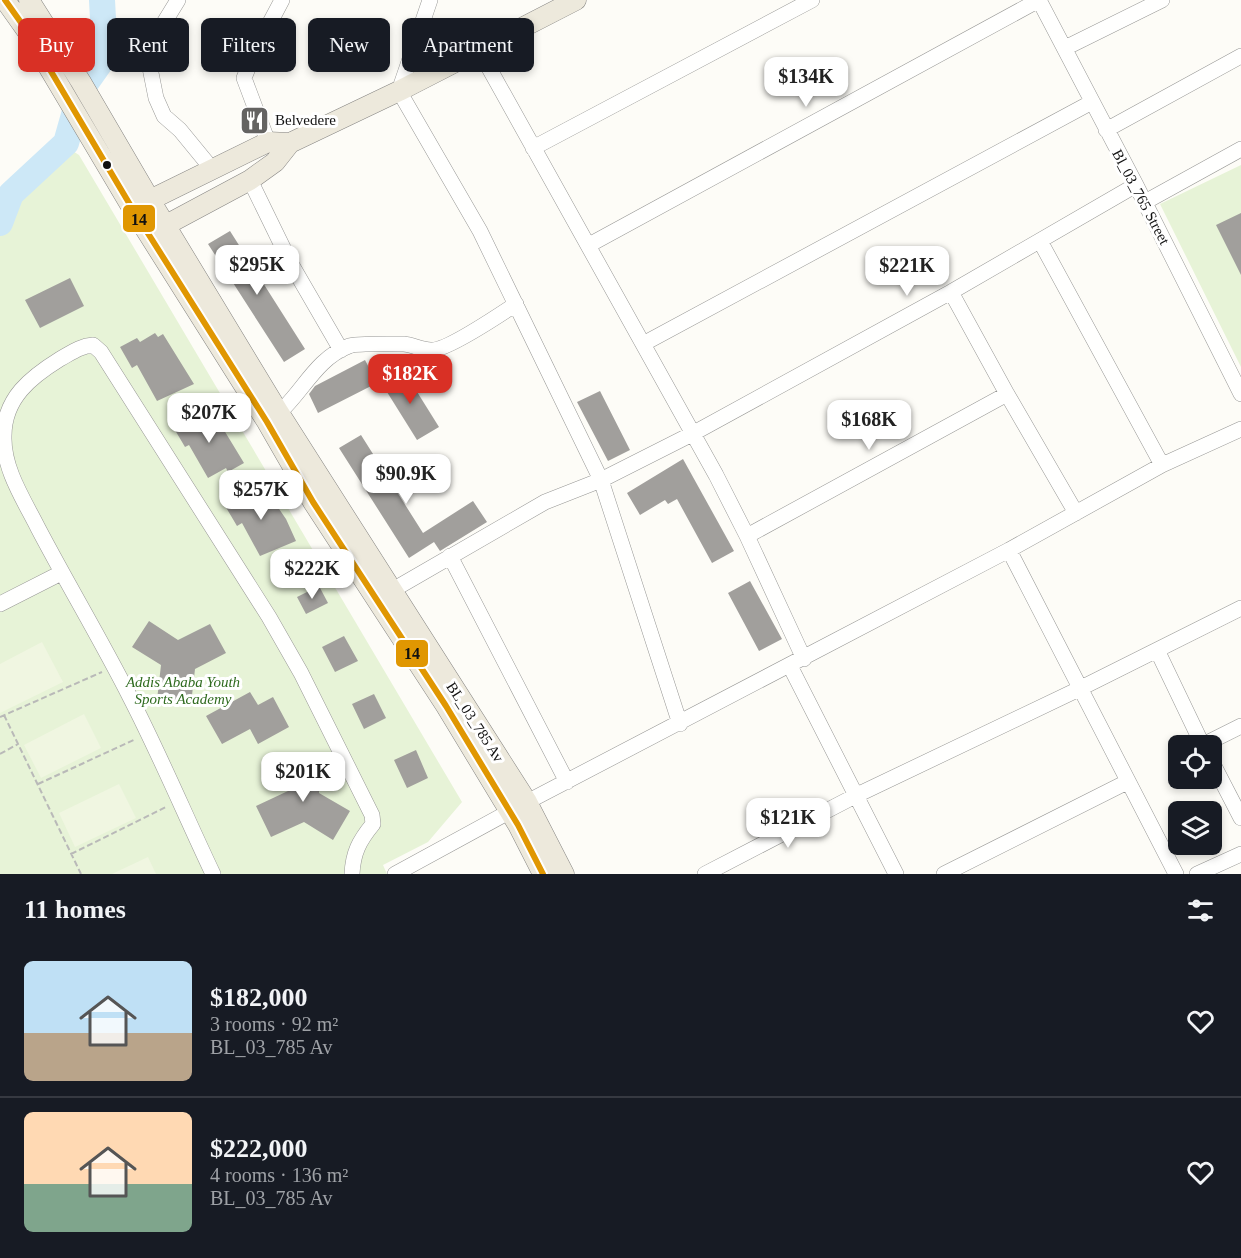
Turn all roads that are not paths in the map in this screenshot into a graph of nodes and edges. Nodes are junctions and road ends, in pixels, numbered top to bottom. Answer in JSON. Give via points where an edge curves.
{"nodes":[{"id":1,"x":5,"y":0,"type":"edge"},
{"id":2,"x":29,"y":0,"type":"edge"},
{"id":3,"x":178,"y":0,"type":"edge"},
{"id":4,"x":282,"y":0,"type":"edge"},
{"id":5,"x":430,"y":0,"type":"edge"},
{"id":6,"x":576,"y":0,"type":"edge"},
{"id":7,"x":812,"y":0,"type":"edge"},
{"id":8,"x":1039,"y":0,"type":"edge"},
{"id":9,"x":1157,"y":1,"type":"edge"},
{"id":10,"x":534,"y":22,"type":"edge"},
{"id":11,"x":1065,"y":48,"type":"junction"},
{"id":12,"x":1241,"y":56,"type":"edge"},
{"id":13,"x":436,"y":72,"type":"edge"},
{"id":14,"x":491,"y":72,"type":"edge"},
{"id":15,"x":399,"y":91,"type":"junction"},
{"id":16,"x":1092,"y":102,"type":"junction"},
{"id":17,"x":1106,"y":130,"type":"junction"},
{"id":18,"x":268,"y":142,"type":"junction"},
{"id":19,"x":290,"y":143,"type":"junction"},
{"id":20,"x":533,"y":148,"type":"junction"},
{"id":21,"x":1241,"y":149,"type":"edge"},
{"id":22,"x":212,"y":169,"type":"junction"},
{"id":23,"x":250,"y":180,"type":"junction"},
{"id":24,"x":1136,"y":185,"type":"junction"},
{"id":25,"x":150,"y":200,"type":"junction"},
{"id":26,"x":1145,"y":202,"type":"junction"},
{"id":27,"x":166,"y":225,"type":"junction"},
{"id":28,"x":1040,"y":240,"type":"junction"},
{"id":29,"x":589,"y":245,"type":"junction"},
{"id":30,"x":951,"y":292,"type":"junction"},
{"id":31,"x":516,"y":304,"type":"junction"},
{"id":32,"x":643,"y":344,"type":"junction"},
{"id":33,"x":341,"y":350,"type":"junction"},
{"id":34,"x":1007,"y":394,"type":"junction"},
{"id":35,"x":1241,"y":394,"type":"edge"},
{"id":36,"x":273,"y":418,"type":"junction"},
{"id":37,"x":1241,"y":429,"type":"edge"},
{"id":38,"x":692,"y":434,"type":"junction"},
{"id":39,"x":1162,"y":465,"type":"junction"},
{"id":40,"x":601,"y":480,"type":"junction"},
{"id":41,"x":1076,"y":513,"type":"junction"},
{"id":42,"x":747,"y":536,"type":"junction"},
{"id":43,"x":1009,"y":550,"type":"junction"},
{"id":44,"x":450,"y":556,"type":"junction"},
{"id":45,"x":61,"y":573,"type":"junction"},
{"id":46,"x":390,"y":591,"type":"junction"},
{"id":47,"x":0,"y":604,"type":"edge"},
{"id":48,"x":1241,"y":608,"type":"edge"},
{"id":49,"x":1157,"y":650,"type":"junction"},
{"id":50,"x":797,"y":662,"type":"junction"},
{"id":51,"x":1079,"y":689,"type":"junction"},
{"id":52,"x":680,"y":724,"type":"junction"},
{"id":53,"x":1241,"y":726,"type":"edge"},
{"id":54,"x":1198,"y":735,"type":"edge"},
{"id":55,"x":1222,"y":736,"type":"edge"},
{"id":56,"x":1222,"y":781,"type":"edge"},
{"id":57,"x":567,"y":782,"type":"junction"},
{"id":58,"x":1127,"y":782,"type":"junction"},
{"id":59,"x":857,"y":795,"type":"junction"},
{"id":60,"x":527,"y":802,"type":"junction"},
{"id":61,"x":510,"y":813,"type":"junction"},
{"id":62,"x":1241,"y":818,"type":"edge"},
{"id":63,"x":1241,"y":854,"type":"edge"},
{"id":64,"x":412,"y":870,"type":"edge"},
{"id":65,"x":213,"y":874,"type":"edge"},
{"id":66,"x":352,"y":874,"type":"edge"},
{"id":67,"x":395,"y":874,"type":"edge"},
{"id":68,"x":543,"y":874,"type":"edge"},
{"id":69,"x":564,"y":874,"type":"edge"},
{"id":70,"x":705,"y":874,"type":"edge"},
{"id":71,"x":896,"y":874,"type":"edge"},
{"id":72,"x":944,"y":874,"type":"edge"},
{"id":73,"x":1176,"y":874,"type":"edge"},
{"id":74,"x":1197,"y":874,"type":"edge"}],
"edges":[{"from":1,"to":36,"type":"main road","name":"BL_03_785 Av","via":[[97,151]]},
{"from":2,"to":25,"type":"main road","name":"BL_03_785 Av"},
{"from":3,"to":22,"type":"street","via":[[154,39],[149,63],[156,98],[164,116]]},
{"from":4,"to":18,"type":"street","via":[[244,78]]},
{"from":5,"to":15,"type":"street"},
{"from":6,"to":10,"type":"main road"},
{"from":7,"to":20,"type":"street"},
{"from":8,"to":11,"type":"street","name":"Bl_03_765 Street"},
{"from":8,"to":29,"type":"street"},
{"from":9,"to":11,"type":"street"},
{"from":11,"to":16,"type":"street","name":"Bl_03_765 Street"},
{"from":12,"to":17,"type":"street"},
{"from":13,"to":15,"type":"main road"},
{"from":14,"to":20,"type":"street"},
{"from":15,"to":19,"type":"main road"},
{"from":15,"to":31,"type":"street","via":[[480,231]]},
{"from":16,"to":17,"type":"street","name":"Bl_03_765 Street"},
{"from":16,"to":32,"type":"street"},
{"from":17,"to":24,"type":"street","name":"Bl_03_765 Street"},
{"from":18,"to":19,"type":"main road"},
{"from":18,"to":22,"type":"main road"},
{"from":19,"to":23,"type":"main road","via":[[274,162]]},
{"from":20,"to":29,"type":"street"},
{"from":21,"to":26,"type":"street"},
{"from":22,"to":25,"type":"main road"},
{"from":23,"to":27,"type":"main road"},
{"from":23,"to":33,"type":"street","via":[[290,262]]},
{"from":24,"to":26,"type":"street","name":"Bl_03_765 Street"},
{"from":24,"to":28,"type":"street"},
{"from":25,"to":27,"type":"main road","name":"BL_03_785 Av"},
{"from":26,"to":35,"type":"street","name":"Bl_03_765 Street"},
{"from":27,"to":36,"type":"main road","name":"BL_03_785 Av"},
{"from":28,"to":30,"type":"street"},
{"from":28,"to":39,"type":"street"},
{"from":29,"to":32,"type":"street"},
{"from":30,"to":34,"type":"street"},
{"from":30,"to":38,"type":"street"},
{"from":31,"to":33,"type":"street","via":[[434,351],[405,344],[350,345]]},
{"from":31,"to":40,"type":"street"},
{"from":32,"to":38,"type":"street"},
{"from":33,"to":36,"type":"street","via":[[303,382]]},
{"from":34,"to":41,"type":"street"},
{"from":34,"to":42,"type":"street"},
{"from":36,"to":46,"type":"main road","name":"BL_03_785 Av"},
{"from":36,"to":61,"type":"main road","name":"BL_03_785 Av","via":[[313,502],[446,706]]},
{"from":37,"to":39,"type":"street"},
{"from":38,"to":40,"type":"street"},
{"from":38,"to":42,"type":"street"},
{"from":39,"to":41,"type":"street"},
{"from":40,"to":44,"type":"street","via":[[545,502]]},
{"from":40,"to":52,"type":"street"},
{"from":41,"to":43,"type":"street"},
{"from":42,"to":50,"type":"street"},
{"from":43,"to":50,"type":"street"},
{"from":43,"to":51,"type":"street"},
{"from":44,"to":46,"type":"street"},
{"from":44,"to":57,"type":"street"},
{"from":45,"to":47,"type":"street"},
{"from":45,"to":65,"type":"street","via":[[114,667]]},
{"from":45,"to":66,"type":"street","via":[[15,482],[6,460],[3,435],[9,407],[21,387],[82,346],[93,345],[269,617],[372,815],[373,825],[353,857]]},
{"from":46,"to":60,"type":"main road","name":"BL_03_785 Av"},
{"from":48,"to":49,"type":"street"},
{"from":49,"to":51,"type":"street"},
{"from":49,"to":54,"type":"street"},
{"from":50,"to":52,"type":"street"},
{"from":50,"to":59,"type":"street"},
{"from":51,"to":58,"type":"street"},
{"from":51,"to":59,"type":"street"},
{"from":52,"to":57,"type":"street"},
{"from":53,"to":55,"type":"street"},
{"from":56,"to":62,"type":"street"},
{"from":57,"to":60,"type":"street"},
{"from":58,"to":72,"type":"street"},
{"from":58,"to":73,"type":"street"},
{"from":59,"to":70,"type":"street"},
{"from":59,"to":71,"type":"street"},
{"from":60,"to":61,"type":"street"},
{"from":60,"to":69,"type":"main road","name":"BL_03_785 Av"},
{"from":61,"to":64,"type":"street"},
{"from":61,"to":68,"type":"main road","name":"BL_03_785 Av"},
{"from":63,"to":74,"type":"street"},
{"from":64,"to":67,"type":"street"}]}
